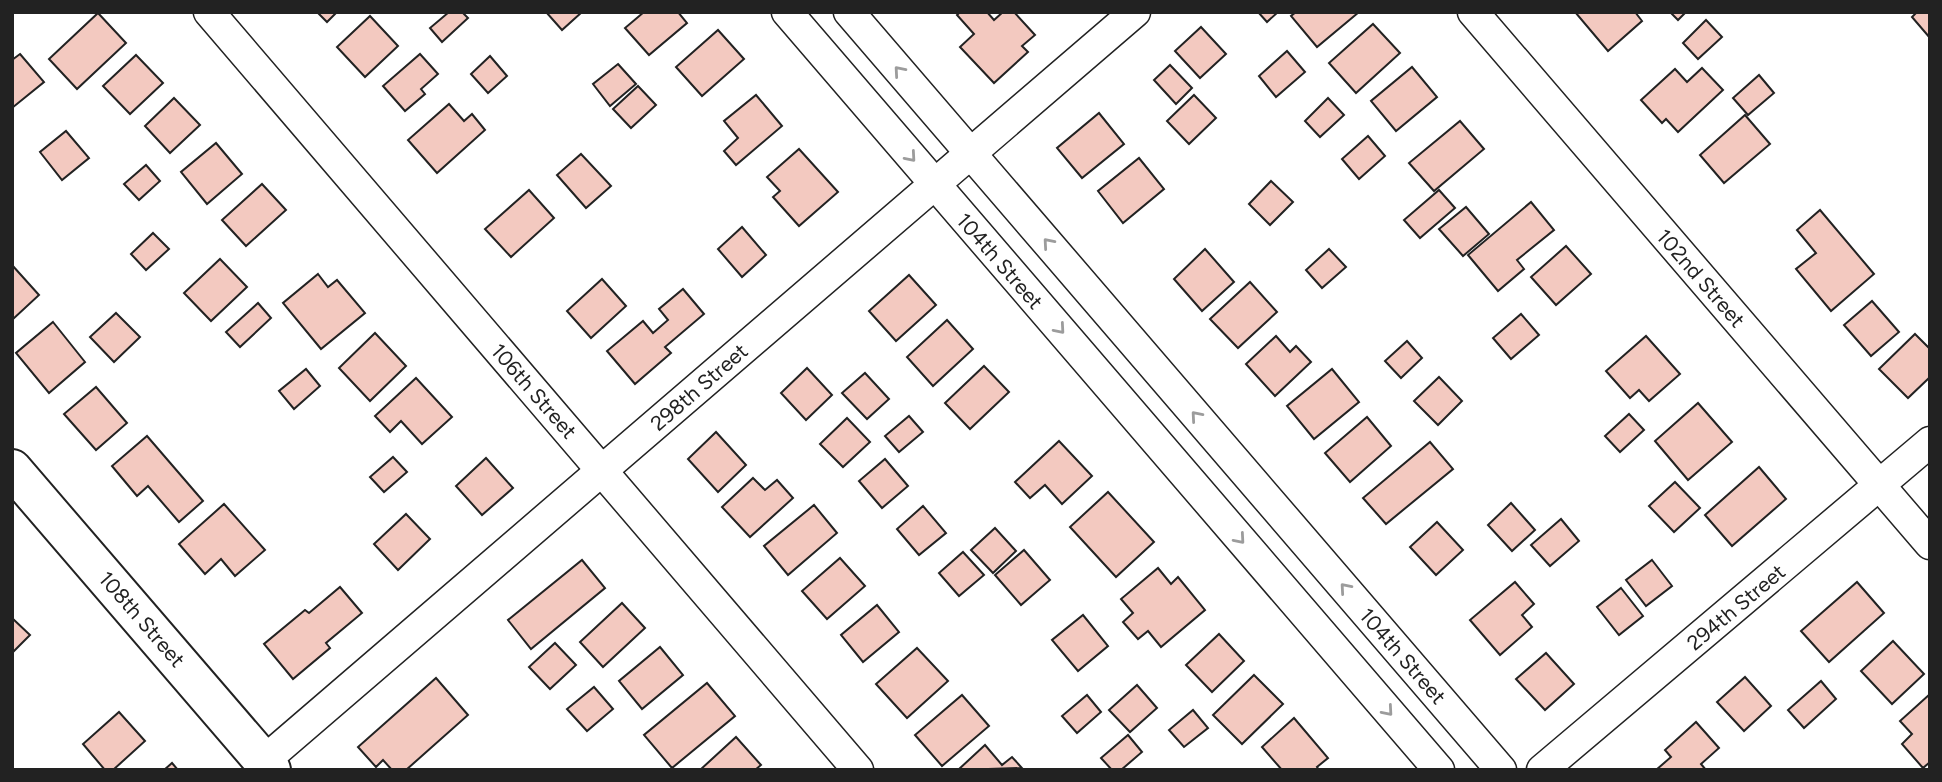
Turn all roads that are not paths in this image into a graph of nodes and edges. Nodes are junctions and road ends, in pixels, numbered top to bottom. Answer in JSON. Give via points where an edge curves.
{"nodes":[{"id":1,"x":209,"y":12,"type":"edge"},
{"id":2,"x":787,"y":12,"type":"edge"},
{"id":3,"x":849,"y":12,"type":"edge"},
{"id":4,"x":1135,"y":12,"type":"edge"},
{"id":5,"x":1473,"y":12,"type":"edge"},
{"id":6,"x":971,"y":153,"type":"junction"},
{"id":7,"x":935,"y":184,"type":"junction"},
{"id":8,"x":1930,"y":442,"type":"edge"},
{"id":9,"x":12,"y":469,"type":"edge"},
{"id":10,"x":602,"y":470,"type":"junction"},
{"id":11,"x":1251,"y":479,"type":"junction"},
{"id":12,"x":1880,"y":486,"type":"junction"},
{"id":13,"x":1214,"y":509,"type":"junction"},
{"id":14,"x":1930,"y":544,"type":"edge"},
{"id":15,"x":268,"y":765,"type":"edge"},
{"id":16,"x":858,"y":770,"type":"edge"},
{"id":17,"x":1439,"y":770,"type":"edge"},
{"id":18,"x":1501,"y":770,"type":"edge"},
{"id":19,"x":1542,"y":770,"type":"edge"}],
"edges":[{"from":1,"to":10,"type":"street","name":"106th Street"},
{"from":2,"to":7,"type":"street","name":"104th Street","one_way":true},
{"from":6,"to":3,"type":"street","name":"104th Street","one_way":true},
{"from":4,"to":6,"type":"street","name":"298th Street"},
{"from":5,"to":12,"type":"street","name":"102nd Street"},
{"from":6,"to":7,"type":"street","name":"298th Street"},
{"from":11,"to":6,"type":"street","name":"104th Street","one_way":true},
{"from":7,"to":10,"type":"street","name":"298th Street"},
{"from":7,"to":13,"type":"street","name":"104th Street","one_way":true},
{"from":8,"to":12,"type":"street","name":"294th Street"},
{"from":9,"to":15,"type":"street","name":"108th Street"},
{"from":10,"to":15,"type":"street","name":"298th Street"},
{"from":10,"to":16,"type":"street","name":"106th Street"},
{"from":11,"to":13,"type":"street"},
{"from":18,"to":11,"type":"street","name":"104th Street","one_way":true},
{"from":12,"to":14,"type":"street","name":"102nd Street"},
{"from":12,"to":19,"type":"street","name":"294th Street"},
{"from":13,"to":17,"type":"street","name":"104th Street","one_way":true}]}
